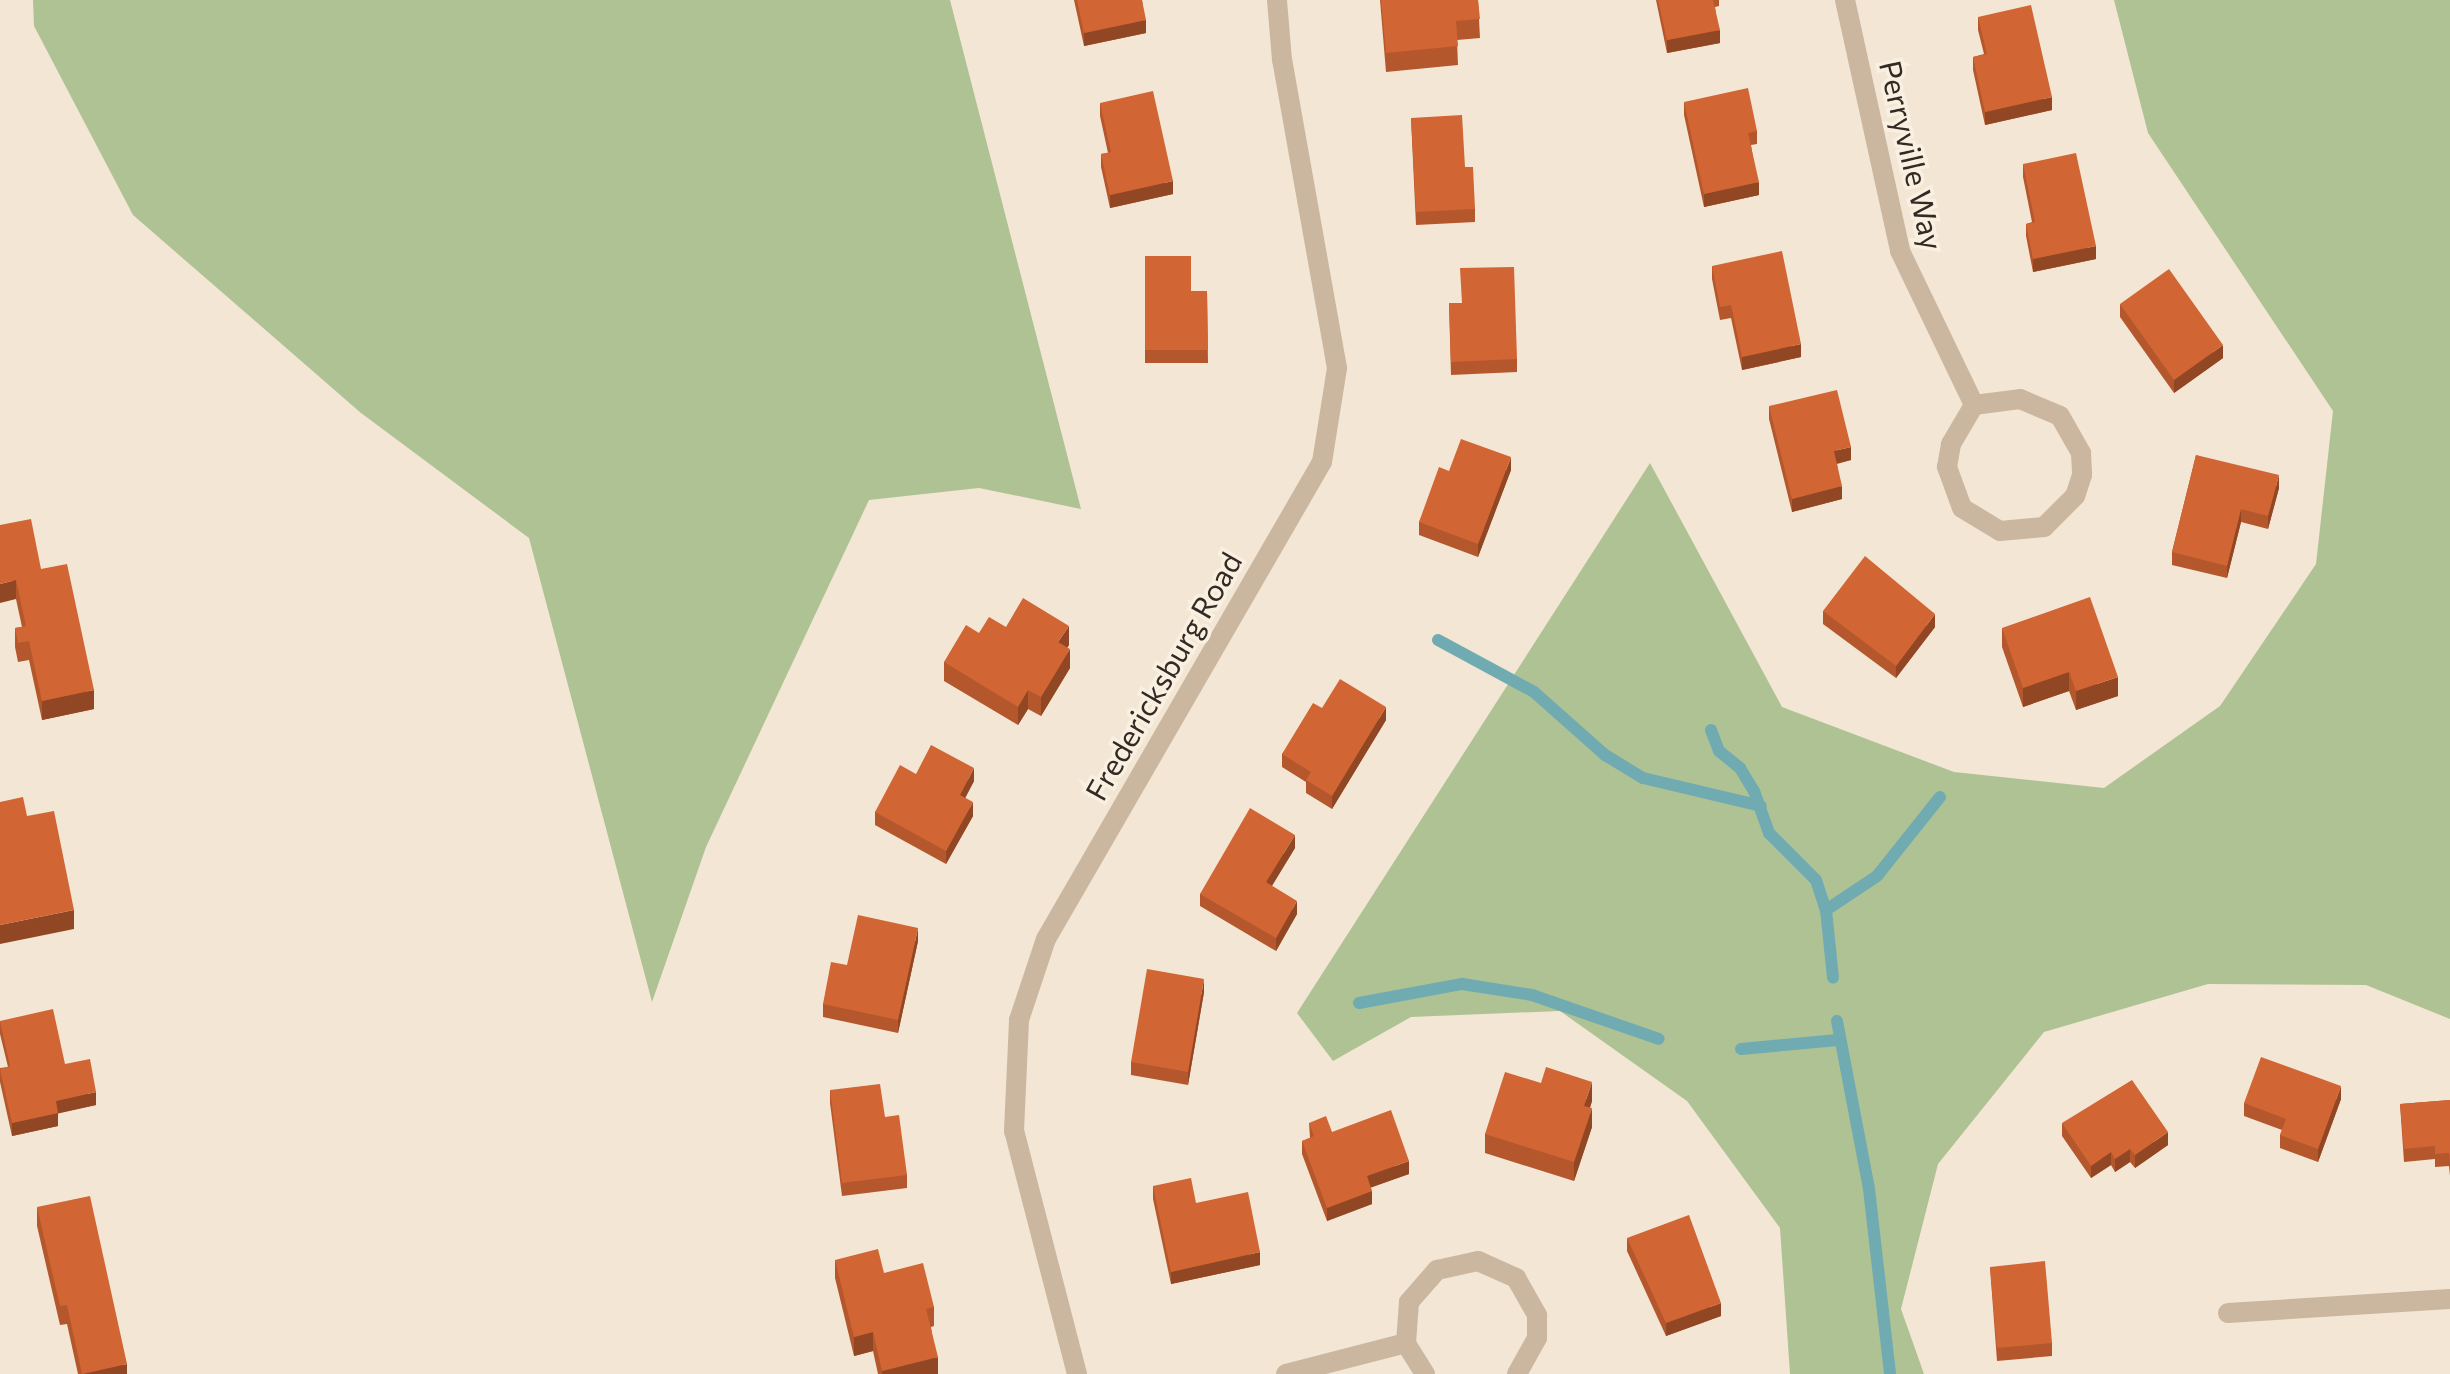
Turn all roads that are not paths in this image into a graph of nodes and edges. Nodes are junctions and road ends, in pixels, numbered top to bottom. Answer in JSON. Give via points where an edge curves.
{"nodes":[{"id":1,"x":1277,"y":0,"type":"edge"},
{"id":2,"x":1845,"y":0,"type":"edge"},
{"id":3,"x":1974,"y":405,"type":"junction"},
{"id":4,"x":2450,"y":1299,"type":"edge"},
{"id":5,"x":2228,"y":1313,"type":"dead end"},
{"id":6,"x":1406,"y":1343,"type":"junction"},
{"id":7,"x":1077,"y":1374,"type":"edge"},
{"id":8,"x":1286,"y":1374,"type":"edge"},
{"id":9,"x":1425,"y":1374,"type":"edge"},
{"id":10,"x":1517,"y":1374,"type":"edge"}],
"edges":[{"from":1,"to":7,"type":"street","name":"Fredericksburg Road","via":[[1282,60],[1337,368],[1322,462],[1046,939],[1019,1020],[1014,1131]]},
{"from":2,"to":3,"type":"street","name":"Perryville Way","via":[[1900,251]]},
{"from":3,"to":3,"type":"street","via":[[1951,444],[1947,467],[1962,508],[2000,531],[2044,527],[2062,514],[2078,486],[2081,453],[2073,433],[2041,404],[2020,399]]},
{"from":4,"to":5,"type":"street"},
{"from":6,"to":8,"type":"street"},
{"from":6,"to":9,"type":"street"},
{"from":6,"to":10,"type":"street","via":[[1407,1312],[1420,1283],[1447,1266],[1478,1261],[1516,1278],[1537,1315],[1537,1338]]}]}
